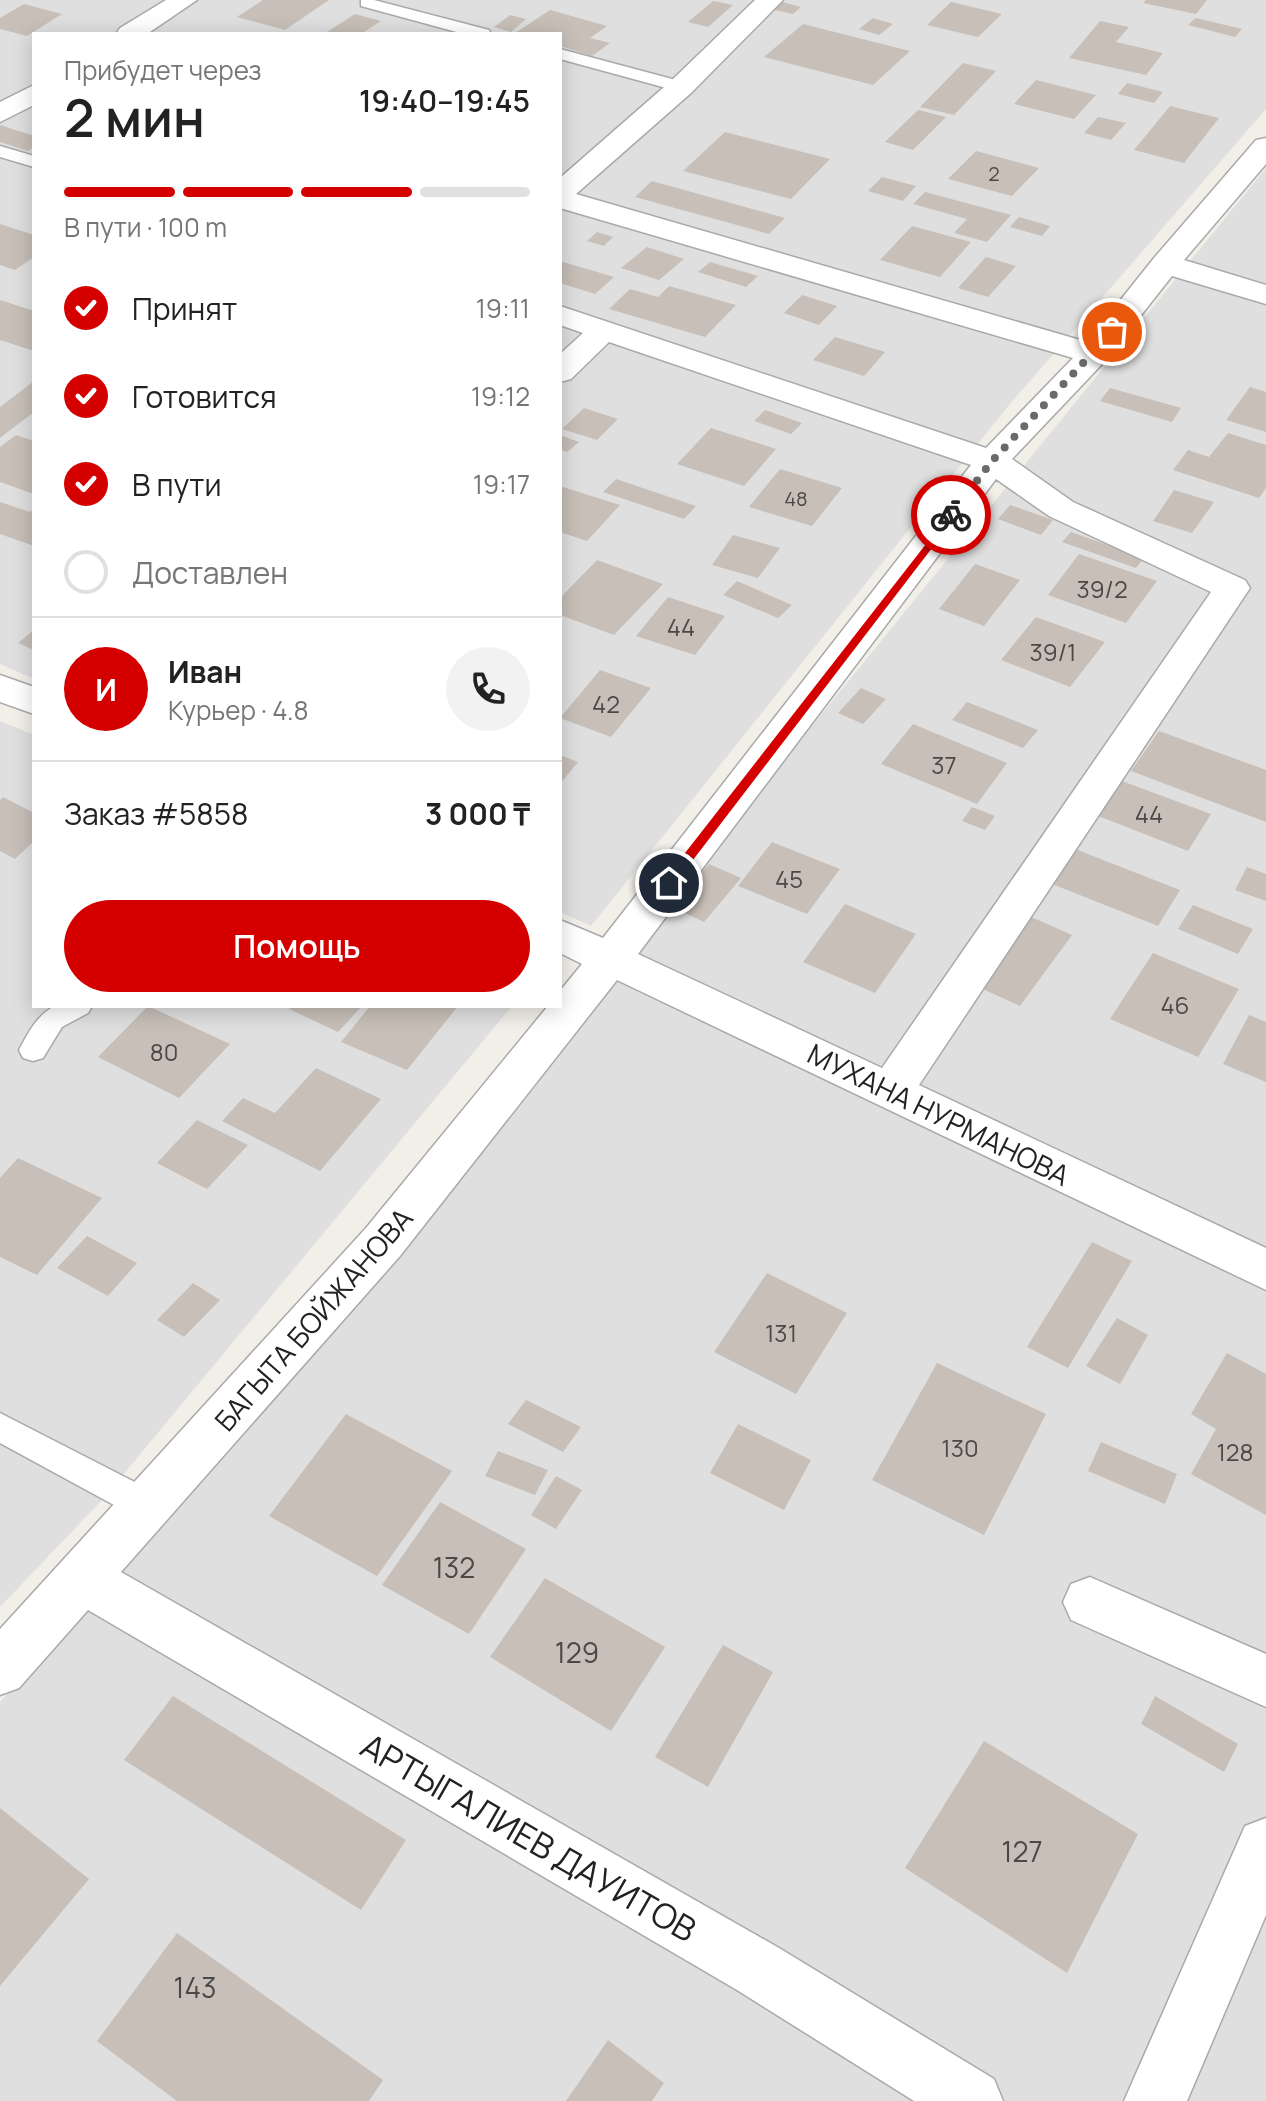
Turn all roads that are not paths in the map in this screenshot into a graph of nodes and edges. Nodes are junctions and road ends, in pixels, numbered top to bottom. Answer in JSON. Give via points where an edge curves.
{"nodes":[{"id":1,"x":184,"y":0,"type":"edge"},
{"id":2,"x":770,"y":0,"type":"edge"},
{"id":3,"x":367,"y":3,"type":"dead end"},
{"id":4,"x":132,"y":32,"type":"edge"},
{"id":5,"x":476,"y":32,"type":"edge"},
{"id":6,"x":562,"y":55,"type":"edge"},
{"id":7,"x":681,"y":87,"type":"junction"},
{"id":8,"x":32,"y":94,"type":"edge"},
{"id":9,"x":0,"y":114,"type":"edge"},
{"id":10,"x":1266,"y":146,"type":"edge"},
{"id":11,"x":0,"y":151,"type":"edge"},
{"id":12,"x":32,"y":161,"type":"edge"},
{"id":13,"x":562,"y":191,"type":"edge"},
{"id":14,"x":562,"y":200,"type":"edge"},
{"id":15,"x":1165,"y":264,"type":"junction"},
{"id":16,"x":1266,"y":295,"type":"edge"},
{"id":17,"x":562,"y":316,"type":"edge"},
{"id":18,"x":605,"y":329,"type":"junction"},
{"id":19,"x":1094,"y":354,"type":"junction"},
{"id":20,"x":562,"y":370,"type":"edge"},
{"id":21,"x":992,"y":461,"type":"junction"},
{"id":22,"x":0,"y":687,"type":"edge"},
{"id":23,"x":32,"y":701,"type":"edge"},
{"id":24,"x":562,"y":936,"type":"edge"},
{"id":25,"x":611,"y":958,"type":"junction"},
{"id":26,"x":74,"y":1008,"type":"edge"},
{"id":27,"x":33,"y":1050,"type":"dead end"},
{"id":28,"x":891,"y":1091,"type":"junction"},
{"id":29,"x":1266,"y":1270,"type":"edge"},
{"id":30,"x":0,"y":1427,"type":"edge"},
{"id":31,"x":148,"y":1506,"type":"junction"},
{"id":32,"x":83,"y":1579,"type":"junction"},
{"id":33,"x":1090,"y":1602,"type":"dead end"},
{"id":34,"x":0,"y":1669,"type":"edge"},
{"id":35,"x":1266,"y":1681,"type":"edge"},
{"id":36,"x":1266,"y":1847,"type":"edge"},
{"id":37,"x":972,"y":2101,"type":"edge"},
{"id":38,"x":1155,"y":2101,"type":"edge"}],
"edges":[{"from":1,"to":4,"type":"street"},
{"from":2,"to":7,"type":"street"},
{"from":3,"to":5,"type":"lane"},
{"from":6,"to":7,"type":"lane"},
{"from":7,"to":13,"type":"street"},
{"from":8,"to":9,"type":"street"},
{"from":10,"to":15,"type":"street","name":"БАГЫТА БОЙЖАНОВА"},
{"from":11,"to":12,"type":"lane"},
{"from":14,"to":19,"type":"street"},
{"from":15,"to":16,"type":"street"},
{"from":15,"to":19,"type":"street","name":"БАГЫТА БОЙЖАНОВА"},
{"from":17,"to":18,"type":"street"},
{"from":18,"to":20,"type":"street"},
{"from":18,"to":21,"type":"street"},
{"from":19,"to":21,"type":"street","name":"БАГЫТА БОЙЖАНОВА"},
{"from":21,"to":25,"type":"street","name":"БАГЫТА БОЙЖАНОВА"},
{"from":21,"to":28,"type":"street","via":[[1061,509],[1232,588]]},
{"from":22,"to":23,"type":"street"},
{"from":24,"to":25,"type":"street","name":"МУХАНА НУРМАНОВА"},
{"from":25,"to":28,"type":"street","name":"МУХАНА НУРМАНОВА"},
{"from":25,"to":31,"type":"street","name":"БАГЫТА БОЙЖАНОВА","via":[[383,1242]]},
{"from":26,"to":27,"type":"lane","via":[[52,1020]]},
{"from":28,"to":29,"type":"street","name":"МУХАНА НУРМАНОВА"},
{"from":30,"to":31,"type":"lane"},
{"from":31,"to":32,"type":"street","name":"БАГЫТА БОЙЖАНОВА"},
{"from":32,"to":34,"type":"street","name":"БАГЫТА БОЙЖАНОВА"},
{"from":32,"to":37,"type":"street","name":"АРТЫГАЛИЕВ ДАУИТОВ","via":[[758,1969]]},
{"from":33,"to":35,"type":"street"},
{"from":36,"to":38,"type":"street"}]}
